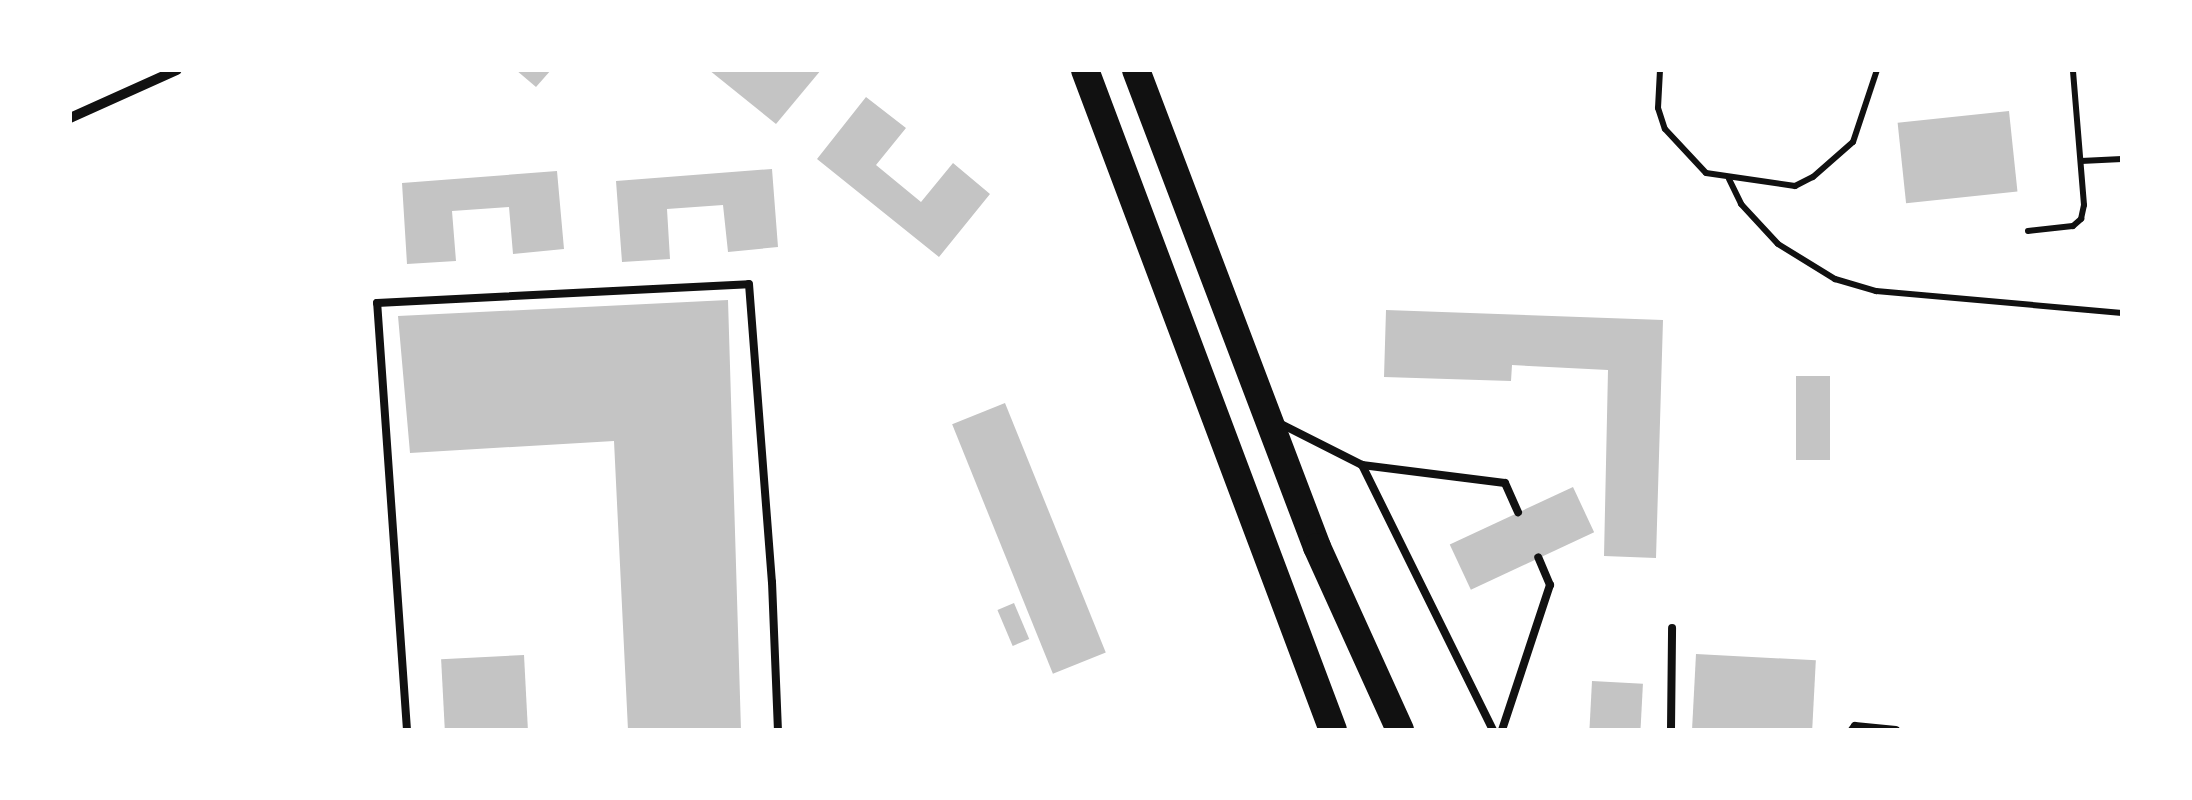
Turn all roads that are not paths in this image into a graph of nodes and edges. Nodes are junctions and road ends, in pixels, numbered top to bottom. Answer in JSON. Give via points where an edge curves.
{"nodes":[{"id":1,"x":176,"y":70,"type":"edge"},
{"id":2,"x":1086,"y":70,"type":"edge"},
{"id":3,"x":1136,"y":70,"type":"edge"},
{"id":4,"x":70,"y":118,"type":"edge"},
{"id":5,"x":1267,"y":417,"type":"junction"},
{"id":6,"x":1362,"y":465,"type":"junction"},
{"id":7,"x":1518,"y":512,"type":"dead end"},
{"id":8,"x":1538,"y":557,"type":"dead end"},
{"id":9,"x":1672,"y":628,"type":"dead end"},
{"id":10,"x":407,"y":730,"type":"edge"},
{"id":11,"x":778,"y":730,"type":"edge"},
{"id":12,"x":1333,"y":730,"type":"edge"},
{"id":13,"x":1400,"y":730,"type":"edge"},
{"id":14,"x":1493,"y":730,"type":"edge"},
{"id":15,"x":1502,"y":730,"type":"edge"},
{"id":16,"x":1671,"y":730,"type":"edge"},
{"id":17,"x":1852,"y":730,"type":"edge"},
{"id":18,"x":1896,"y":730,"type":"edge"}],
"edges":[{"from":1,"to":4,"type":"street"},
{"from":2,"to":12,"type":"highway"},
{"from":3,"to":5,"type":"highway"},
{"from":5,"to":6,"type":"lane"},
{"from":5,"to":13,"type":"highway","via":[[1360,649]]},
{"from":6,"to":7,"type":"lane","via":[[1505,483]]},
{"from":6,"to":14,"type":"lane"},
{"from":8,"to":15,"type":"lane","via":[[1550,585]]},
{"from":9,"to":16,"type":"lane"},
{"from":10,"to":11,"type":"lane","via":[[377,303],[749,284]]},
{"from":17,"to":18,"type":"lane"}]}
